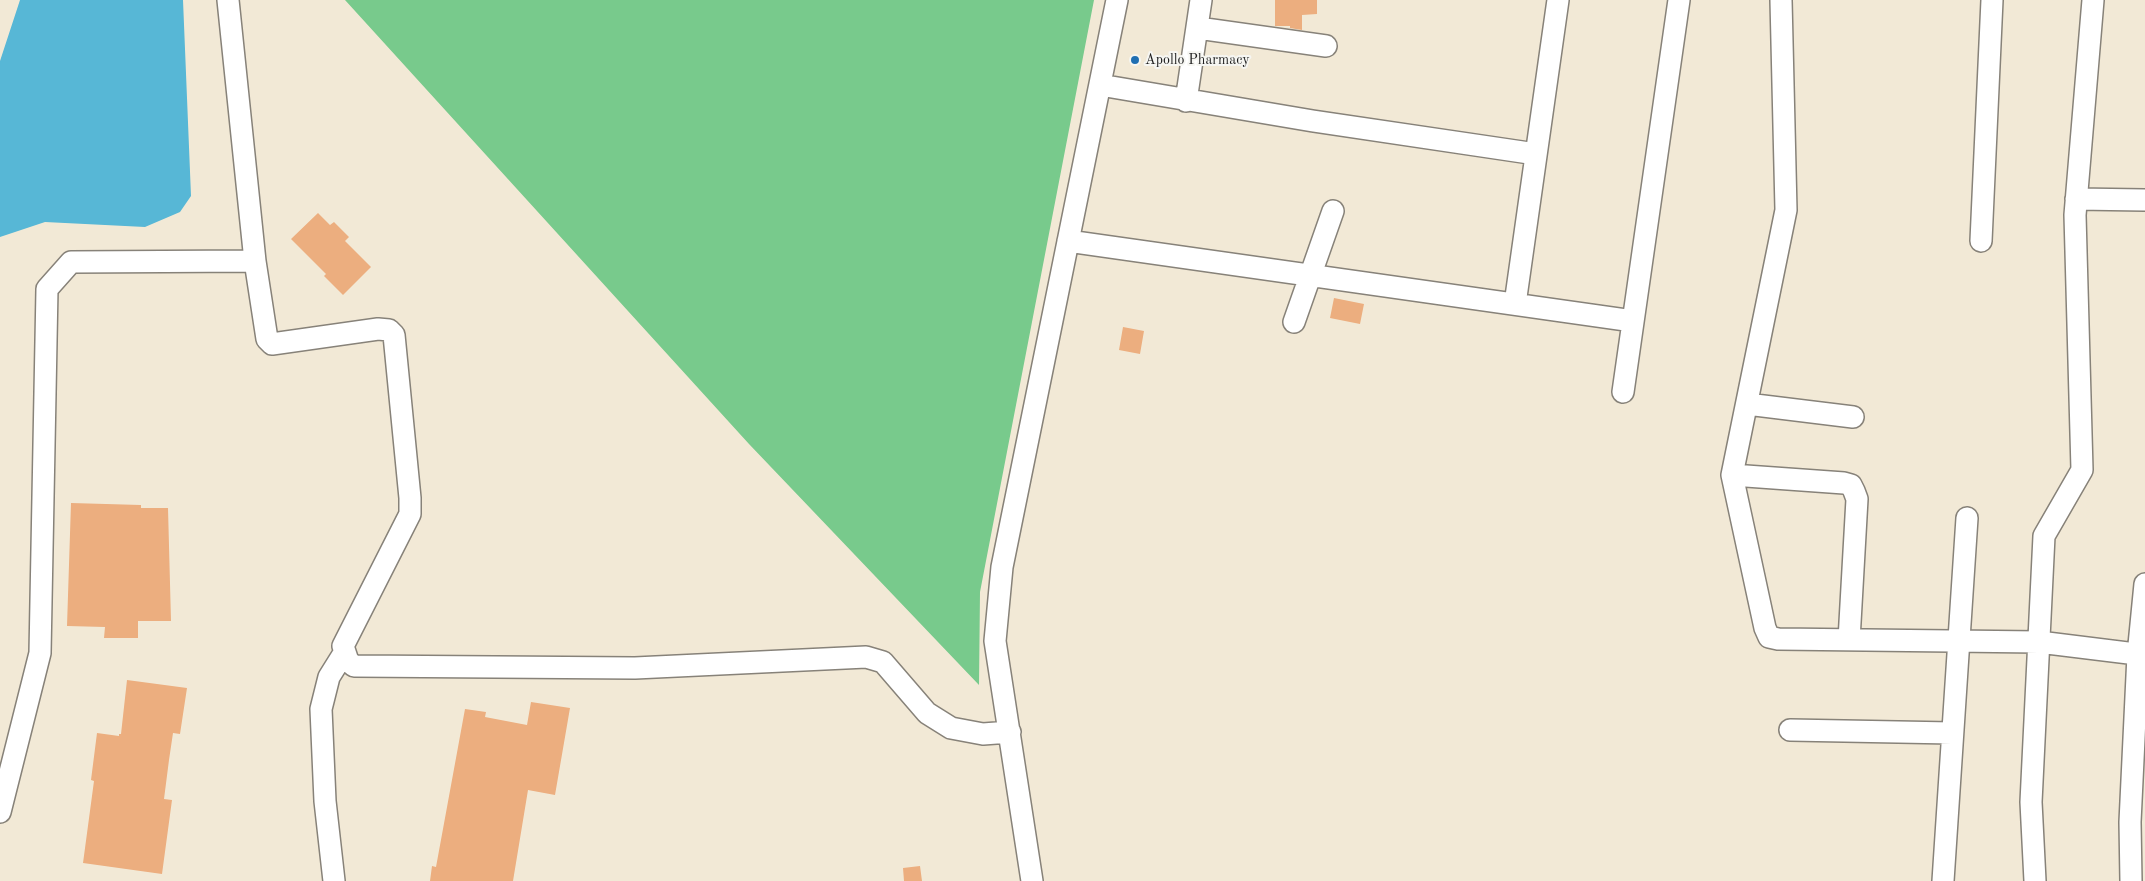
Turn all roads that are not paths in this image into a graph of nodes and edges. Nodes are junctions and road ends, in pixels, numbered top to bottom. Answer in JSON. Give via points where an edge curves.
{"nodes":[{"id":1,"x":228,"y":0,"type":"edge"},
{"id":2,"x":1118,"y":0,"type":"edge"},
{"id":3,"x":1201,"y":0,"type":"edge"},
{"id":4,"x":1558,"y":0,"type":"edge"},
{"id":5,"x":1679,"y":0,"type":"edge"},
{"id":6,"x":1780,"y":0,"type":"edge"},
{"id":7,"x":1992,"y":0,"type":"edge"},
{"id":8,"x":2092,"y":0,"type":"edge"},
{"id":9,"x":1198,"y":28,"type":"junction"},
{"id":10,"x":1326,"y":46,"type":"dead end"},
{"id":11,"x":1100,"y":85,"type":"junction"},
{"id":12,"x":1186,"y":101,"type":"junction"},
{"id":13,"x":1536,"y":154,"type":"junction"},
{"id":14,"x":2076,"y":199,"type":"junction"},
{"id":15,"x":2145,"y":200,"type":"edge"},
{"id":16,"x":1333,"y":211,"type":"dead end"},
{"id":17,"x":1068,"y":241,"type":"junction"},
{"id":18,"x":1981,"y":241,"type":"dead end"},
{"id":19,"x":255,"y":261,"type":"junction"},
{"id":20,"x":1310,"y":275,"type":"junction"},
{"id":21,"x":1515,"y":304,"type":"junction"},
{"id":22,"x":1633,"y":321,"type":"junction"},
{"id":23,"x":1294,"y":322,"type":"dead end"},
{"id":24,"x":1623,"y":392,"type":"dead end"},
{"id":25,"x":1747,"y":404,"type":"junction"},
{"id":26,"x":1853,"y":417,"type":"dead end"},
{"id":27,"x":1732,"y":475,"type":"junction"},
{"id":28,"x":1967,"y":518,"type":"dead end"},
{"id":29,"x":2145,"y":584,"type":"edge"},
{"id":30,"x":1849,"y":640,"type":"junction"},
{"id":31,"x":1958,"y":641,"type":"junction"},
{"id":32,"x":2039,"y":642,"type":"junction"},
{"id":33,"x":344,"y":652,"type":"junction"},
{"id":34,"x":2142,"y":655,"type":"edge"},
{"id":35,"x":1790,"y":730,"type":"dead end"},
{"id":36,"x":1010,"y":732,"type":"junction"},
{"id":37,"x":1952,"y":733,"type":"junction"},
{"id":38,"x":0,"y":812,"type":"edge"},
{"id":39,"x":334,"y":881,"type":"edge"},
{"id":40,"x":1032,"y":881,"type":"edge"},
{"id":41,"x":1943,"y":881,"type":"edge"},
{"id":42,"x":2035,"y":881,"type":"edge"},
{"id":43,"x":2130,"y":881,"type":"edge"}],
"edges":[{"from":1,"to":19,"type":"street"},
{"from":2,"to":11,"type":"street"},
{"from":3,"to":9,"type":"street"},
{"from":4,"to":13,"type":"street"},
{"from":5,"to":22,"type":"street"},
{"from":6,"to":25,"type":"street","via":[[1786,210]]},
{"from":7,"to":18,"type":"street"},
{"from":8,"to":14,"type":"street"},
{"from":9,"to":10,"type":"street"},
{"from":9,"to":12,"type":"street"},
{"from":11,"to":12,"type":"street"},
{"from":11,"to":17,"type":"street"},
{"from":12,"to":13,"type":"street"},
{"from":13,"to":21,"type":"street"},
{"from":14,"to":15,"type":"street"},
{"from":14,"to":32,"type":"street","via":[[2082,470],[2044,536]]},
{"from":16,"to":20,"type":"street"},
{"from":17,"to":20,"type":"street"},
{"from":17,"to":36,"type":"street","via":[[1002,567],[995,640]]},
{"from":19,"to":33,"type":"street","via":[[267,339],[272,344],[378,329],[389,330],[394,335],[410,514],[343,646]]},
{"from":19,"to":38,"type":"street","via":[[70,262],[47,289],[40,653]]},
{"from":20,"to":21,"type":"street"},
{"from":20,"to":23,"type":"street"},
{"from":21,"to":22,"type":"street"},
{"from":22,"to":24,"type":"street"},
{"from":25,"to":26,"type":"street"},
{"from":25,"to":27,"type":"street"},
{"from":27,"to":30,"type":"street","via":[[1769,636],[1778,639]]},
{"from":27,"to":30,"type":"street","via":[[1844,482],[1854,491],[1857,498]]},
{"from":28,"to":31,"type":"street"},
{"from":29,"to":34,"type":"street"},
{"from":30,"to":31,"type":"street"},
{"from":31,"to":32,"type":"street"},
{"from":31,"to":37,"type":"street"},
{"from":32,"to":34,"type":"street"},
{"from":32,"to":42,"type":"street","via":[[2032,802]]},
{"from":33,"to":36,"type":"street","via":[[354,666],[557,668],[635,668],[866,657],[883,662],[927,713],[951,728],[983,734]]},
{"from":33,"to":39,"type":"street","via":[[329,677],[321,709],[325,802]]},
{"from":34,"to":43,"type":"street","via":[[2130,822]]},
{"from":35,"to":37,"type":"street"},
{"from":36,"to":40,"type":"street"},
{"from":37,"to":41,"type":"street"}]}
